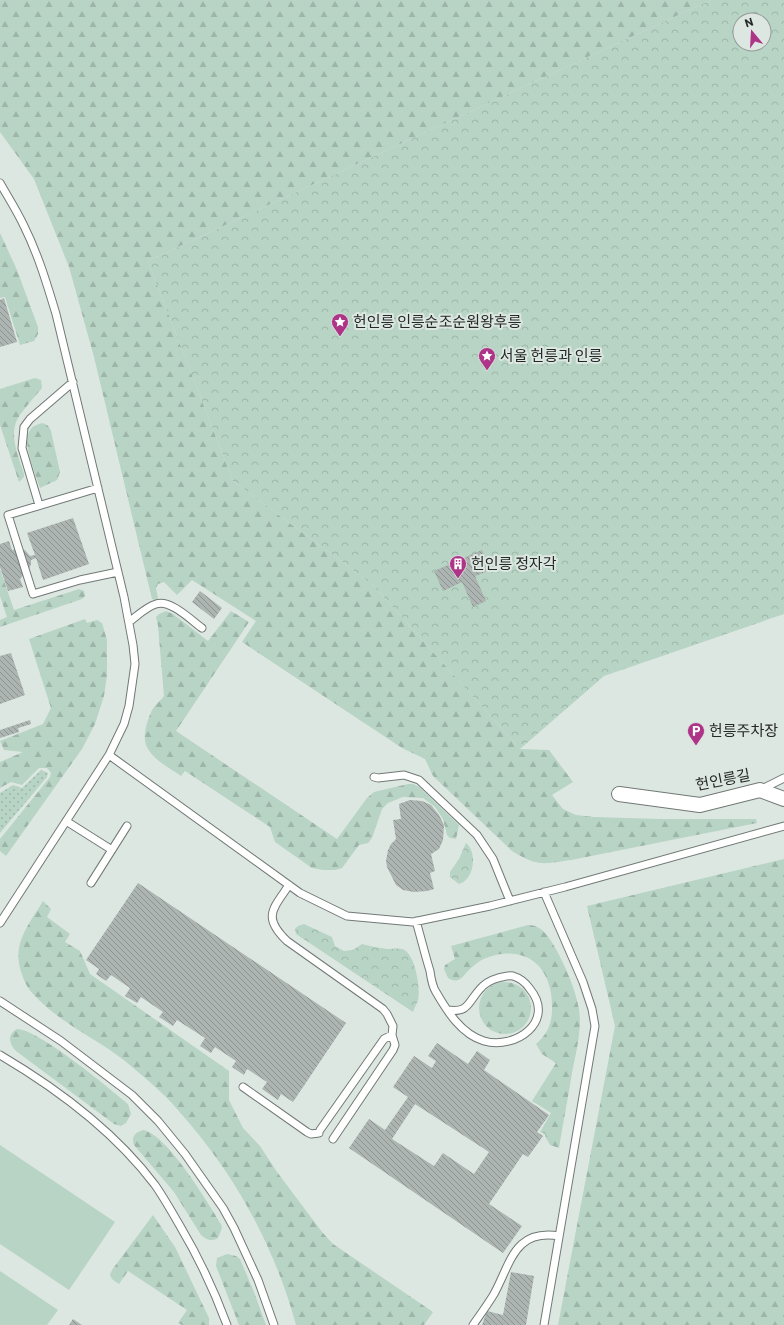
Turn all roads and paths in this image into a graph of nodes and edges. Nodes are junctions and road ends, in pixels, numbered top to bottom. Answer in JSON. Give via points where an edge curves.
{"nodes":[{"id":1,"x":0,"y":183,"type":"edge"},
{"id":2,"x":73,"y":382,"type":"junction"},
{"id":3,"x":98,"y":488,"type":"junction"},
{"id":4,"x":39,"y":505,"type":"junction"},
{"id":5,"x":118,"y":572,"type":"junction"},
{"id":6,"x":129,"y":622,"type":"junction"},
{"id":7,"x":202,"y":628,"type":"dead end"},
{"id":8,"x":109,"y":755,"type":"junction"},
{"id":9,"x":374,"y":777,"type":"dead end"},
{"id":10,"x":784,"y":778,"type":"edge"},
{"id":11,"x":760,"y":790,"type":"junction"},
{"id":12,"x":620,"y":794,"type":"dead end"},
{"id":13,"x":784,"y":799,"type":"edge"},
{"id":14,"x":66,"y":821,"type":"junction"},
{"id":15,"x":127,"y":826,"type":"dead end"},
{"id":16,"x":784,"y":826,"type":"edge"},
{"id":17,"x":112,"y":850,"type":"junction"},
{"id":18,"x":92,"y":883,"type":"dead end"},
{"id":19,"x":289,"y":884,"type":"junction"},
{"id":20,"x":544,"y":892,"type":"junction"},
{"id":21,"x":510,"y":901,"type":"junction"},
{"id":22,"x":416,"y":921,"type":"junction"},
{"id":23,"x":0,"y":923,"type":"edge"},
{"id":24,"x":0,"y":1001,"type":"edge"},
{"id":25,"x":448,"y":1010,"type":"junction"},
{"id":26,"x":392,"y":1035,"type":"junction"},
{"id":27,"x":0,"y":1055,"type":"edge"},
{"id":28,"x":243,"y":1087,"type":"dead end"},
{"id":29,"x":332,"y":1138,"type":"dead end"},
{"id":30,"x":559,"y":1236,"type":"junction"},
{"id":31,"x":227,"y":1325,"type":"edge"},
{"id":32,"x":274,"y":1325,"type":"edge"},
{"id":33,"x":474,"y":1325,"type":"edge"},
{"id":34,"x":544,"y":1325,"type":"edge"}],
"edges":[{"from":1,"to":2,"type":"lane","via":[[24,226],[45,276]]},
{"from":2,"to":3,"type":"lane"},
{"from":2,"to":4,"type":"lane","via":[[30,419],[24,428],[22,448]]},
{"from":3,"to":4,"type":"lane"},
{"from":3,"to":5,"type":"lane"},
{"from":4,"to":5,"type":"lane","via":[[8,514],[33,594]]},
{"from":5,"to":6,"type":"lane"},
{"from":6,"to":7,"type":"lane","via":[[152,606],[165,604],[172,606]]},
{"from":6,"to":8,"type":"lane","via":[[136,664],[134,680],[124,724]]},
{"from":8,"to":14,"type":"lane"},
{"from":8,"to":19,"type":"lane"},
{"from":9,"to":21,"type":"lane","via":[[404,775],[419,780],[477,835],[493,859]]},
{"from":10,"to":11,"type":"lane"},
{"from":11,"to":12,"type":"street","name":"헌인릉길","via":[[700,805]]},
{"from":11,"to":13,"type":"street","name":"헌인릉길"},
{"from":14,"to":17,"type":"lane"},
{"from":14,"to":23,"type":"lane"},
{"from":15,"to":17,"type":"lane"},
{"from":16,"to":20,"type":"lane"},
{"from":17,"to":18,"type":"lane"},
{"from":19,"to":22,"type":"lane","via":[[300,893],[348,916]]},
{"from":19,"to":26,"type":"lane","via":[[272,910],[272,921],[277,931],[287,941],[382,1009],[393,1026]]},
{"from":20,"to":21,"type":"lane"},
{"from":20,"to":30,"type":"lane","via":[[583,982],[595,1026]]},
{"from":21,"to":22,"type":"lane"},
{"from":22,"to":25,"type":"lane","via":[[434,990]]},
{"from":24,"to":32,"type":"lane","via":[[73,1050],[132,1095],[158,1121],[223,1208],[258,1280]]},
{"from":25,"to":25,"type":"lane","via":[[456,1023],[470,1034],[484,1040],[509,1042],[529,1031],[537,1017],[538,1008],[534,993],[525,982],[511,976],[488,982],[470,1004],[459,1011]]},
{"from":26,"to":28,"type":"lane","via":[[384,1039],[319,1131],[311,1134]]},
{"from":26,"to":29,"type":"lane","via":[[395,1045],[393,1050]]},
{"from":27,"to":31,"type":"lane","via":[[84,1113],[136,1162],[155,1185],[186,1237],[217,1298]]},
{"from":30,"to":33,"type":"lane","via":[[543,1235],[521,1244]]},
{"from":30,"to":34,"type":"lane"}]}
